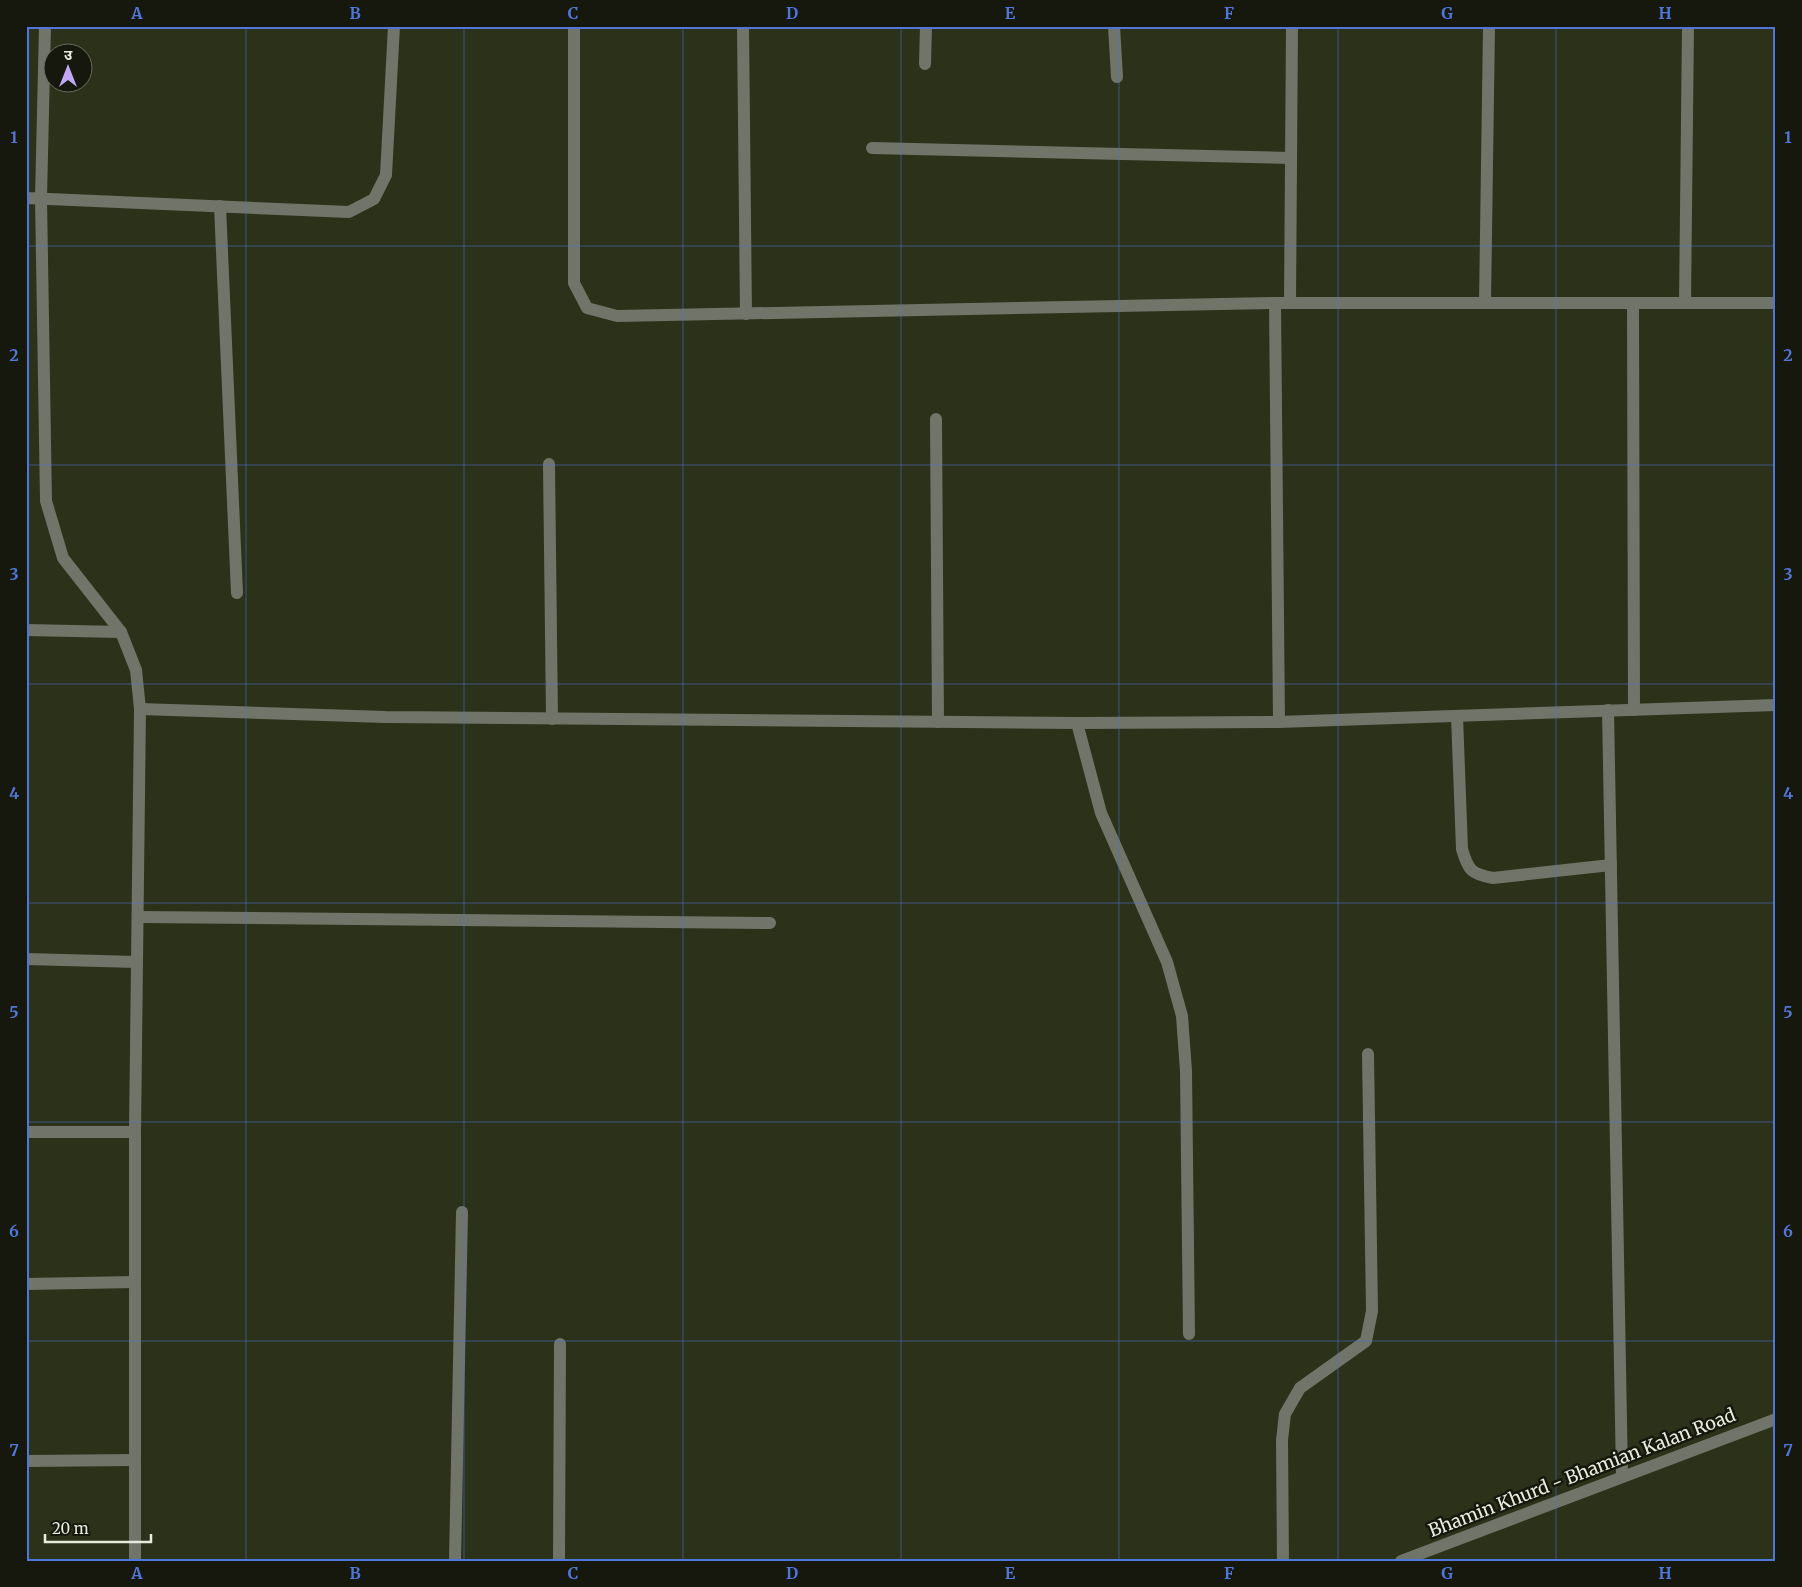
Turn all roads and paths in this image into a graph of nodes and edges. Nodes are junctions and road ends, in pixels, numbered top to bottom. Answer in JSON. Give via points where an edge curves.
{"nodes":[{"id":1,"x":45,"y":26,"type":"edge"},
{"id":2,"x":394,"y":26,"type":"edge"},
{"id":3,"x":574,"y":26,"type":"edge"},
{"id":4,"x":743,"y":26,"type":"edge"},
{"id":5,"x":926,"y":26,"type":"edge"},
{"id":6,"x":1114,"y":26,"type":"edge"},
{"id":7,"x":1292,"y":26,"type":"edge"},
{"id":8,"x":1489,"y":26,"type":"edge"},
{"id":9,"x":1688,"y":26,"type":"edge"},
{"id":10,"x":925,"y":64,"type":"dead end"},
{"id":11,"x":1117,"y":77,"type":"dead end"},
{"id":12,"x":872,"y":148,"type":"dead end"},
{"id":13,"x":1291,"y":158,"type":"junction"},
{"id":14,"x":26,"y":198,"type":"edge"},
{"id":15,"x":41,"y":198,"type":"junction"},
{"id":16,"x":220,"y":206,"type":"junction"},
{"id":17,"x":1275,"y":303,"type":"junction"},
{"id":18,"x":1290,"y":303,"type":"junction"},
{"id":19,"x":1485,"y":303,"type":"junction"},
{"id":20,"x":1633,"y":303,"type":"junction"},
{"id":21,"x":1685,"y":303,"type":"junction"},
{"id":22,"x":1776,"y":303,"type":"edge"},
{"id":23,"x":746,"y":314,"type":"junction"},
{"id":24,"x":936,"y":419,"type":"dead end"},
{"id":25,"x":550,"y":464,"type":"dead end"},
{"id":26,"x":237,"y":593,"type":"dead end"},
{"id":27,"x":26,"y":630,"type":"edge"},
{"id":28,"x":121,"y":632,"type":"junction"},
{"id":29,"x":1776,"y":705,"type":"edge"},
{"id":30,"x":140,"y":708,"type":"junction"},
{"id":31,"x":1608,"y":710,"type":"junction"},
{"id":32,"x":1634,"y":710,"type":"junction"},
{"id":33,"x":1456,"y":716,"type":"junction"},
{"id":34,"x":552,"y":719,"type":"junction"},
{"id":35,"x":938,"y":722,"type":"junction"},
{"id":36,"x":1279,"y":722,"type":"junction"},
{"id":37,"x":1077,"y":723,"type":"junction"},
{"id":38,"x":1611,"y":865,"type":"junction"},
{"id":39,"x":138,"y":917,"type":"junction"},
{"id":40,"x":770,"y":923,"type":"dead end"},
{"id":41,"x":26,"y":959,"type":"edge"},
{"id":42,"x":137,"y":962,"type":"junction"},
{"id":43,"x":1368,"y":1054,"type":"dead end"},
{"id":44,"x":26,"y":1132,"type":"edge"},
{"id":45,"x":135,"y":1132,"type":"junction"},
{"id":46,"x":462,"y":1212,"type":"dead end"},
{"id":47,"x":135,"y":1282,"type":"junction"},
{"id":48,"x":26,"y":1284,"type":"edge"},
{"id":49,"x":1188,"y":1334,"type":"dead end"},
{"id":50,"x":560,"y":1344,"type":"dead end"},
{"id":51,"x":1776,"y":1419,"type":"edge"},
{"id":52,"x":135,"y":1460,"type":"junction"},
{"id":53,"x":26,"y":1461,"type":"edge"},
{"id":54,"x":1622,"y":1475,"type":"junction"},
{"id":55,"x":1417,"y":1558,"type":"edge"},
{"id":56,"x":135,"y":1561,"type":"edge"},
{"id":57,"x":455,"y":1561,"type":"edge"},
{"id":58,"x":559,"y":1561,"type":"edge"},
{"id":59,"x":1283,"y":1561,"type":"edge"},
{"id":60,"x":1401,"y":1561,"type":"edge"}],
"edges":[{"from":1,"to":15,"type":"street"},
{"from":2,"to":16,"type":"street","via":[[386,175],[374,199],[349,212]]},
{"from":3,"to":23,"type":"street","via":[[574,283],[587,308],[617,316]]},
{"from":4,"to":23,"type":"street"},
{"from":5,"to":10,"type":"street"},
{"from":6,"to":11,"type":"street"},
{"from":7,"to":13,"type":"street"},
{"from":8,"to":19,"type":"street"},
{"from":9,"to":21,"type":"street"},
{"from":12,"to":13,"type":"street"},
{"from":13,"to":18,"type":"street"},
{"from":14,"to":15,"type":"street"},
{"from":15,"to":16,"type":"street"},
{"from":15,"to":28,"type":"street","via":[[46,501],[63,558]]},
{"from":16,"to":26,"type":"street"},
{"from":17,"to":18,"type":"street"},
{"from":17,"to":23,"type":"street"},
{"from":17,"to":36,"type":"street"},
{"from":18,"to":19,"type":"street"},
{"from":19,"to":20,"type":"street"},
{"from":20,"to":21,"type":"street"},
{"from":20,"to":32,"type":"street"},
{"from":21,"to":22,"type":"street"},
{"from":24,"to":35,"type":"street"},
{"from":25,"to":34,"type":"street"},
{"from":27,"to":28,"type":"street"},
{"from":28,"to":30,"type":"street","via":[[136,670]]},
{"from":29,"to":32,"type":"street"},
{"from":30,"to":34,"type":"street"},
{"from":30,"to":39,"type":"street"},
{"from":31,"to":32,"type":"street"},
{"from":31,"to":33,"type":"street"},
{"from":31,"to":38,"type":"street"},
{"from":33,"to":36,"type":"street"},
{"from":33,"to":38,"type":"street","via":[[1462,849],[1467,867],[1478,876],[1493,878]]},
{"from":34,"to":35,"type":"street"},
{"from":35,"to":37,"type":"street"},
{"from":36,"to":37,"type":"street"},
{"from":37,"to":49,"type":"street","via":[[1101,813],[1167,962],[1182,1016],[1186,1071]]},
{"from":38,"to":54,"type":"street"},
{"from":39,"to":40,"type":"street"},
{"from":39,"to":42,"type":"street"},
{"from":41,"to":42,"type":"street"},
{"from":42,"to":45,"type":"street"},
{"from":43,"to":59,"type":"street","via":[[1372,1311],[1366,1341],[1300,1388],[1284,1414]]},
{"from":44,"to":45,"type":"street"},
{"from":45,"to":47,"type":"street"},
{"from":46,"to":57,"type":"street"},
{"from":47,"to":48,"type":"street"},
{"from":47,"to":52,"type":"street"},
{"from":50,"to":58,"type":"street"},
{"from":51,"to":54,"type":"street","name":"Bhamin Khurd - Bhamian Kalan Road"},
{"from":52,"to":53,"type":"street"},
{"from":52,"to":56,"type":"street"},
{"from":54,"to":55,"type":"street","name":"Bhamin Khurd - Bhamian Kalan Road"},
{"from":55,"to":60,"type":"street","name":"Bhamin Khurd - Bhamian Kalan Road"}]}
